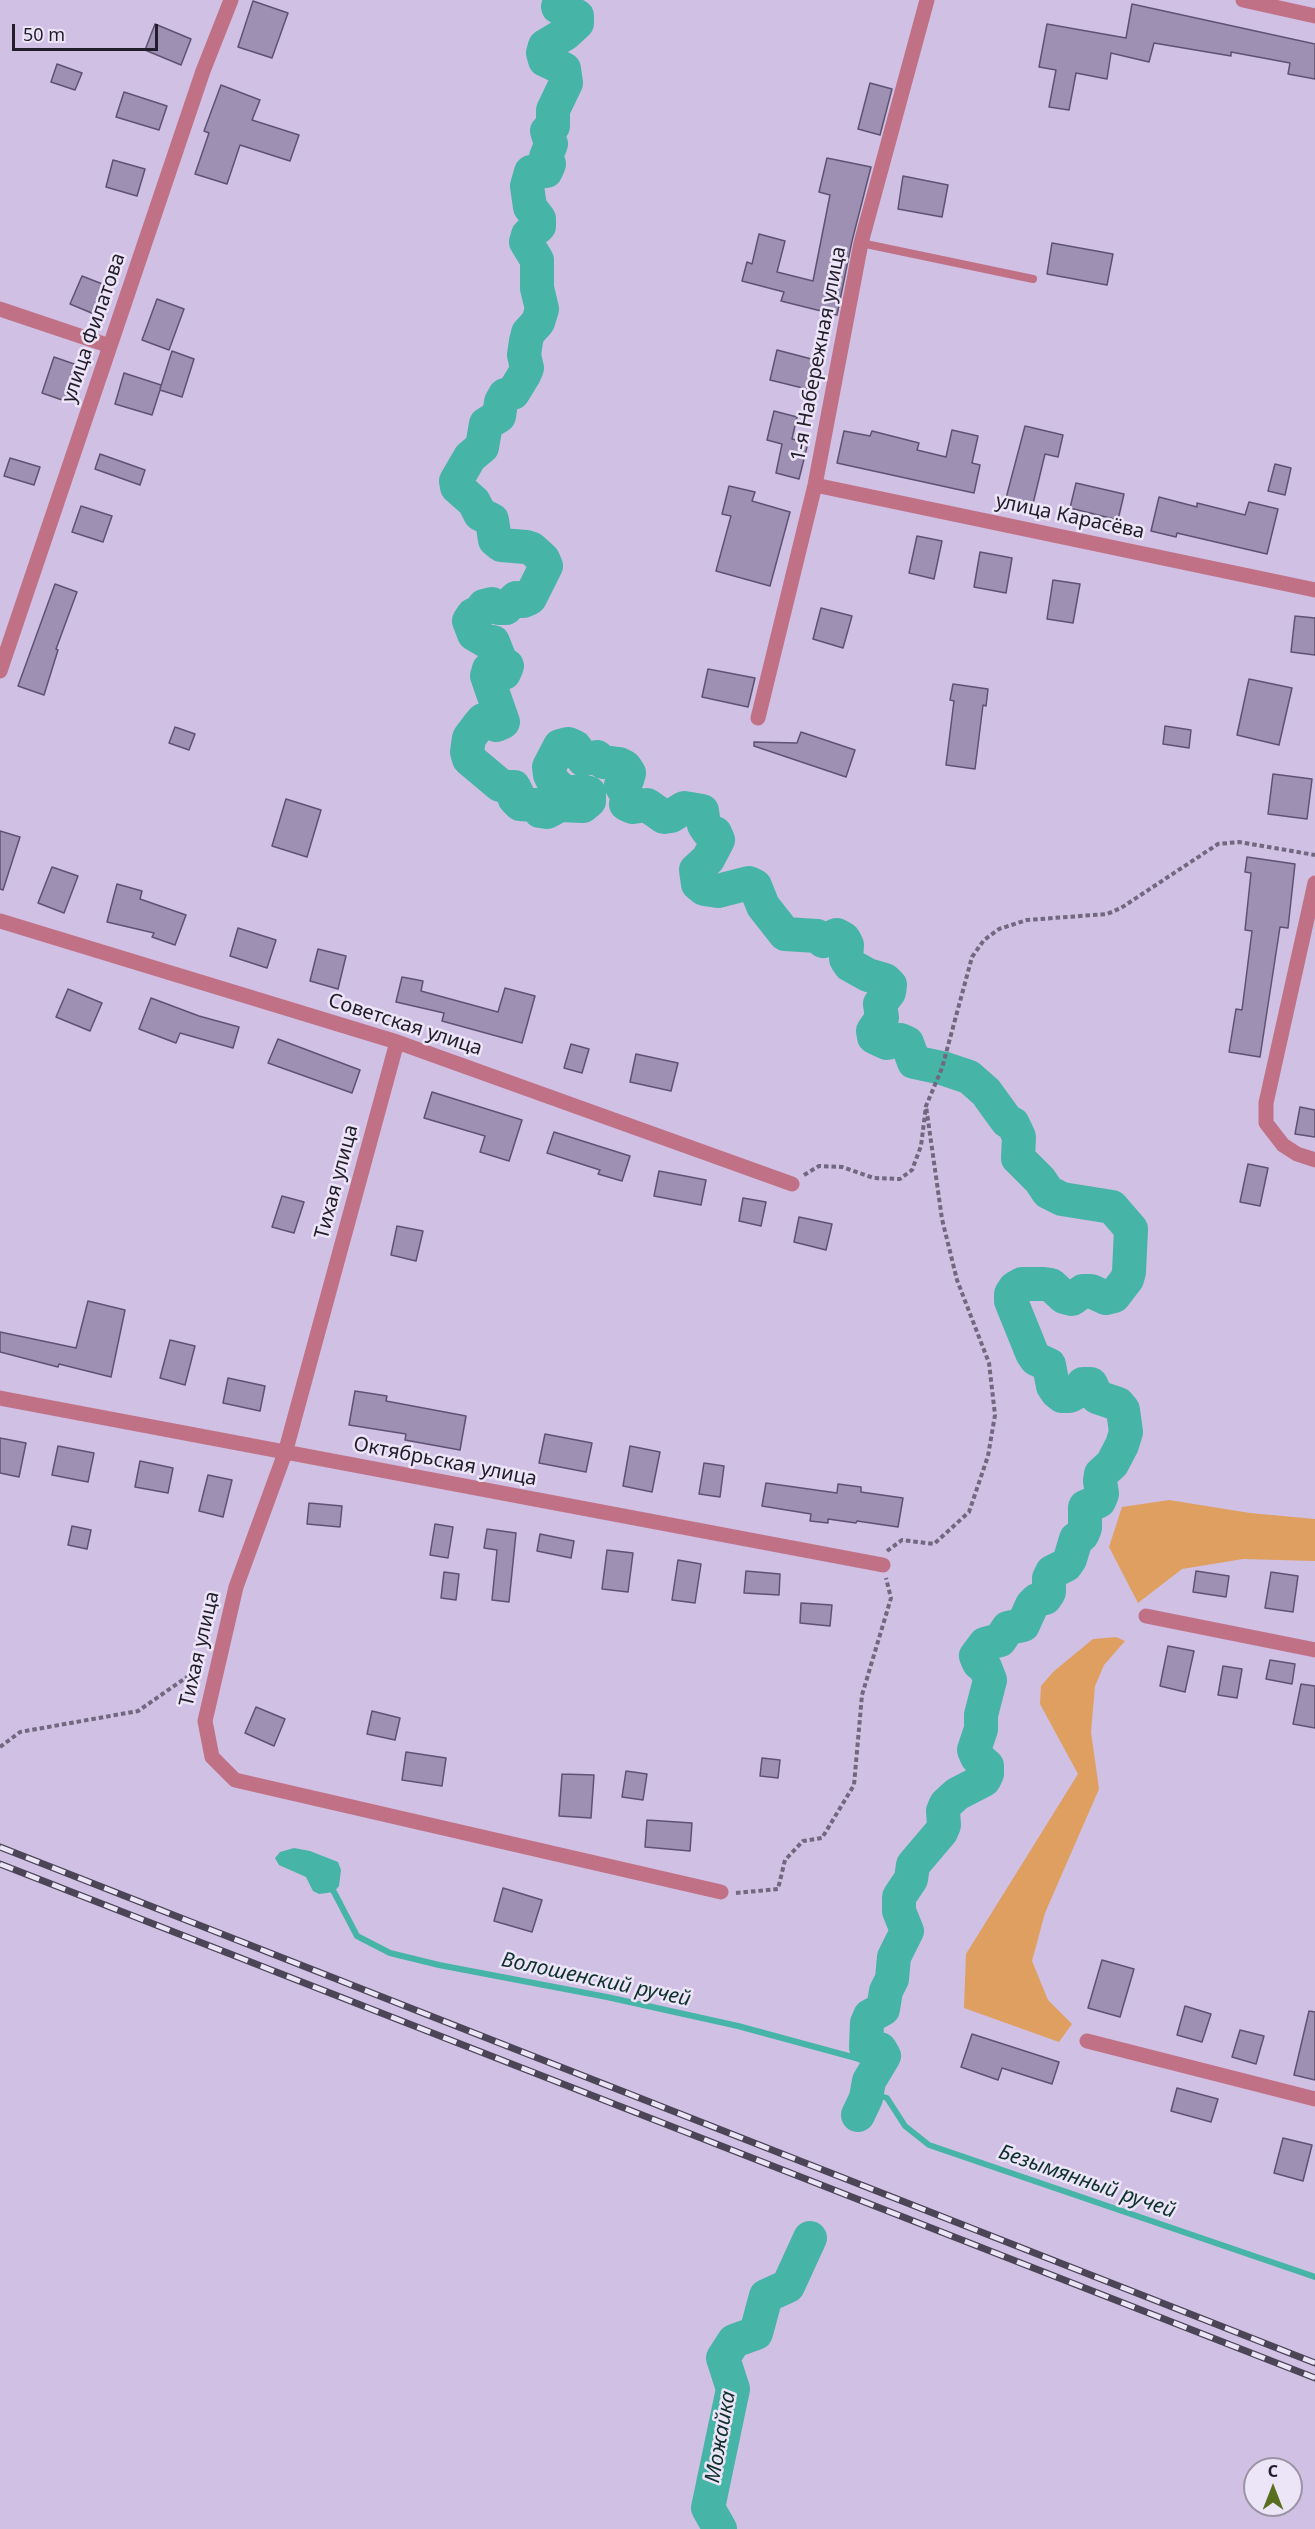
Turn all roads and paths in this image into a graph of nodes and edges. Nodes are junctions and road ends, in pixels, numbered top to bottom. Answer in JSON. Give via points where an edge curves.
{"nodes":[{"id":1,"x":231,"y":0,"type":"edge"},
{"id":2,"x":927,"y":0,"type":"edge"},
{"id":3,"x":1243,"y":0,"type":"edge"},
{"id":4,"x":1315,"y":16,"type":"edge"},
{"id":5,"x":861,"y":243,"type":"junction"},
{"id":6,"x":1033,"y":279,"type":"dead end"},
{"id":7,"x":0,"y":309,"type":"edge"},
{"id":8,"x":110,"y":346,"type":"junction"},
{"id":9,"x":815,"y":485,"type":"junction"},
{"id":10,"x":1315,"y":590,"type":"edge"},
{"id":11,"x":0,"y":671,"type":"edge"},
{"id":12,"x":758,"y":718,"type":"dead end"},
{"id":13,"x":1315,"y":855,"type":"edge"},
{"id":14,"x":1315,"y":883,"type":"edge"},
{"id":15,"x":0,"y":921,"type":"edge"},
{"id":16,"x":397,"y":1042,"type":"junction"},
{"id":17,"x":926,"y":1106,"type":"junction"},
{"id":18,"x":1315,"y":1160,"type":"edge"},
{"id":19,"x":792,"y":1184,"type":"joint"},
{"id":20,"x":0,"y":1398,"type":"edge"},
{"id":21,"x":285,"y":1453,"type":"junction"},
{"id":22,"x":883,"y":1565,"type":"junction"},
{"id":23,"x":1146,"y":1616,"type":"dead end"},
{"id":24,"x":1315,"y":1650,"type":"edge"},
{"id":25,"x":220,"y":1654,"type":"junction"},
{"id":26,"x":0,"y":1747,"type":"edge"},
{"id":27,"x":721,"y":1892,"type":"joint"},
{"id":28,"x":1087,"y":2041,"type":"dead end"},
{"id":29,"x":1315,"y":2099,"type":"edge"}],
"edges":[{"from":1,"to":8,"type":"street","name":"улица Филатова"},
{"from":2,"to":5,"type":"street","name":"1-я Набережная улица"},
{"from":3,"to":4,"type":"street"},
{"from":5,"to":6,"type":"lane"},
{"from":5,"to":9,"type":"street","name":"1-я Набережная улица"},
{"from":7,"to":8,"type":"street"},
{"from":8,"to":11,"type":"street","name":"улица Филатова"},
{"from":9,"to":10,"type":"street","name":"улица Карасёва"},
{"from":9,"to":12,"type":"street","name":"1-я Набережная улица"},
{"from":13,"to":17,"type":"path","via":[[1239,842],[1218,844],[1114,911],[1042,917],[999,929],[984,940],[972,957],[942,1068]]},
{"from":14,"to":18,"type":"street","via":[[1266,1102],[1266,1123],[1275,1136],[1297,1154]]},
{"from":15,"to":16,"type":"street","name":"Советская улица"},
{"from":16,"to":19,"type":"street","name":"Советская улица"},
{"from":16,"to":21,"type":"street","name":"Тихая улица"},
{"from":17,"to":19,"type":"path","via":[[921,1146],[912,1170],[900,1179],[874,1178],[842,1167],[819,1166]]},
{"from":17,"to":22,"type":"path","via":[[942,1220],[957,1280],[989,1363],[995,1415],[988,1456],[969,1512],[934,1544],[902,1540],[888,1548]]},
{"from":20,"to":21,"type":"street","name":"Октябрьская улица"},
{"from":21,"to":22,"type":"street","name":"Октябрьская улица"},
{"from":21,"to":25,"type":"street","name":"Тихая улица","via":[[236,1587]]},
{"from":22,"to":27,"type":"path","via":[[891,1598],[862,1695],[854,1785],[822,1838],[803,1840],[784,1860],[778,1889],[743,1894]]},
{"from":23,"to":24,"type":"street"},
{"from":25,"to":26,"type":"path","via":[[138,1711],[20,1732]]},
{"from":25,"to":27,"type":"street","name":"Тихая улица","via":[[205,1721],[212,1757],[236,1780]]},
{"from":28,"to":29,"type":"street"}]}
